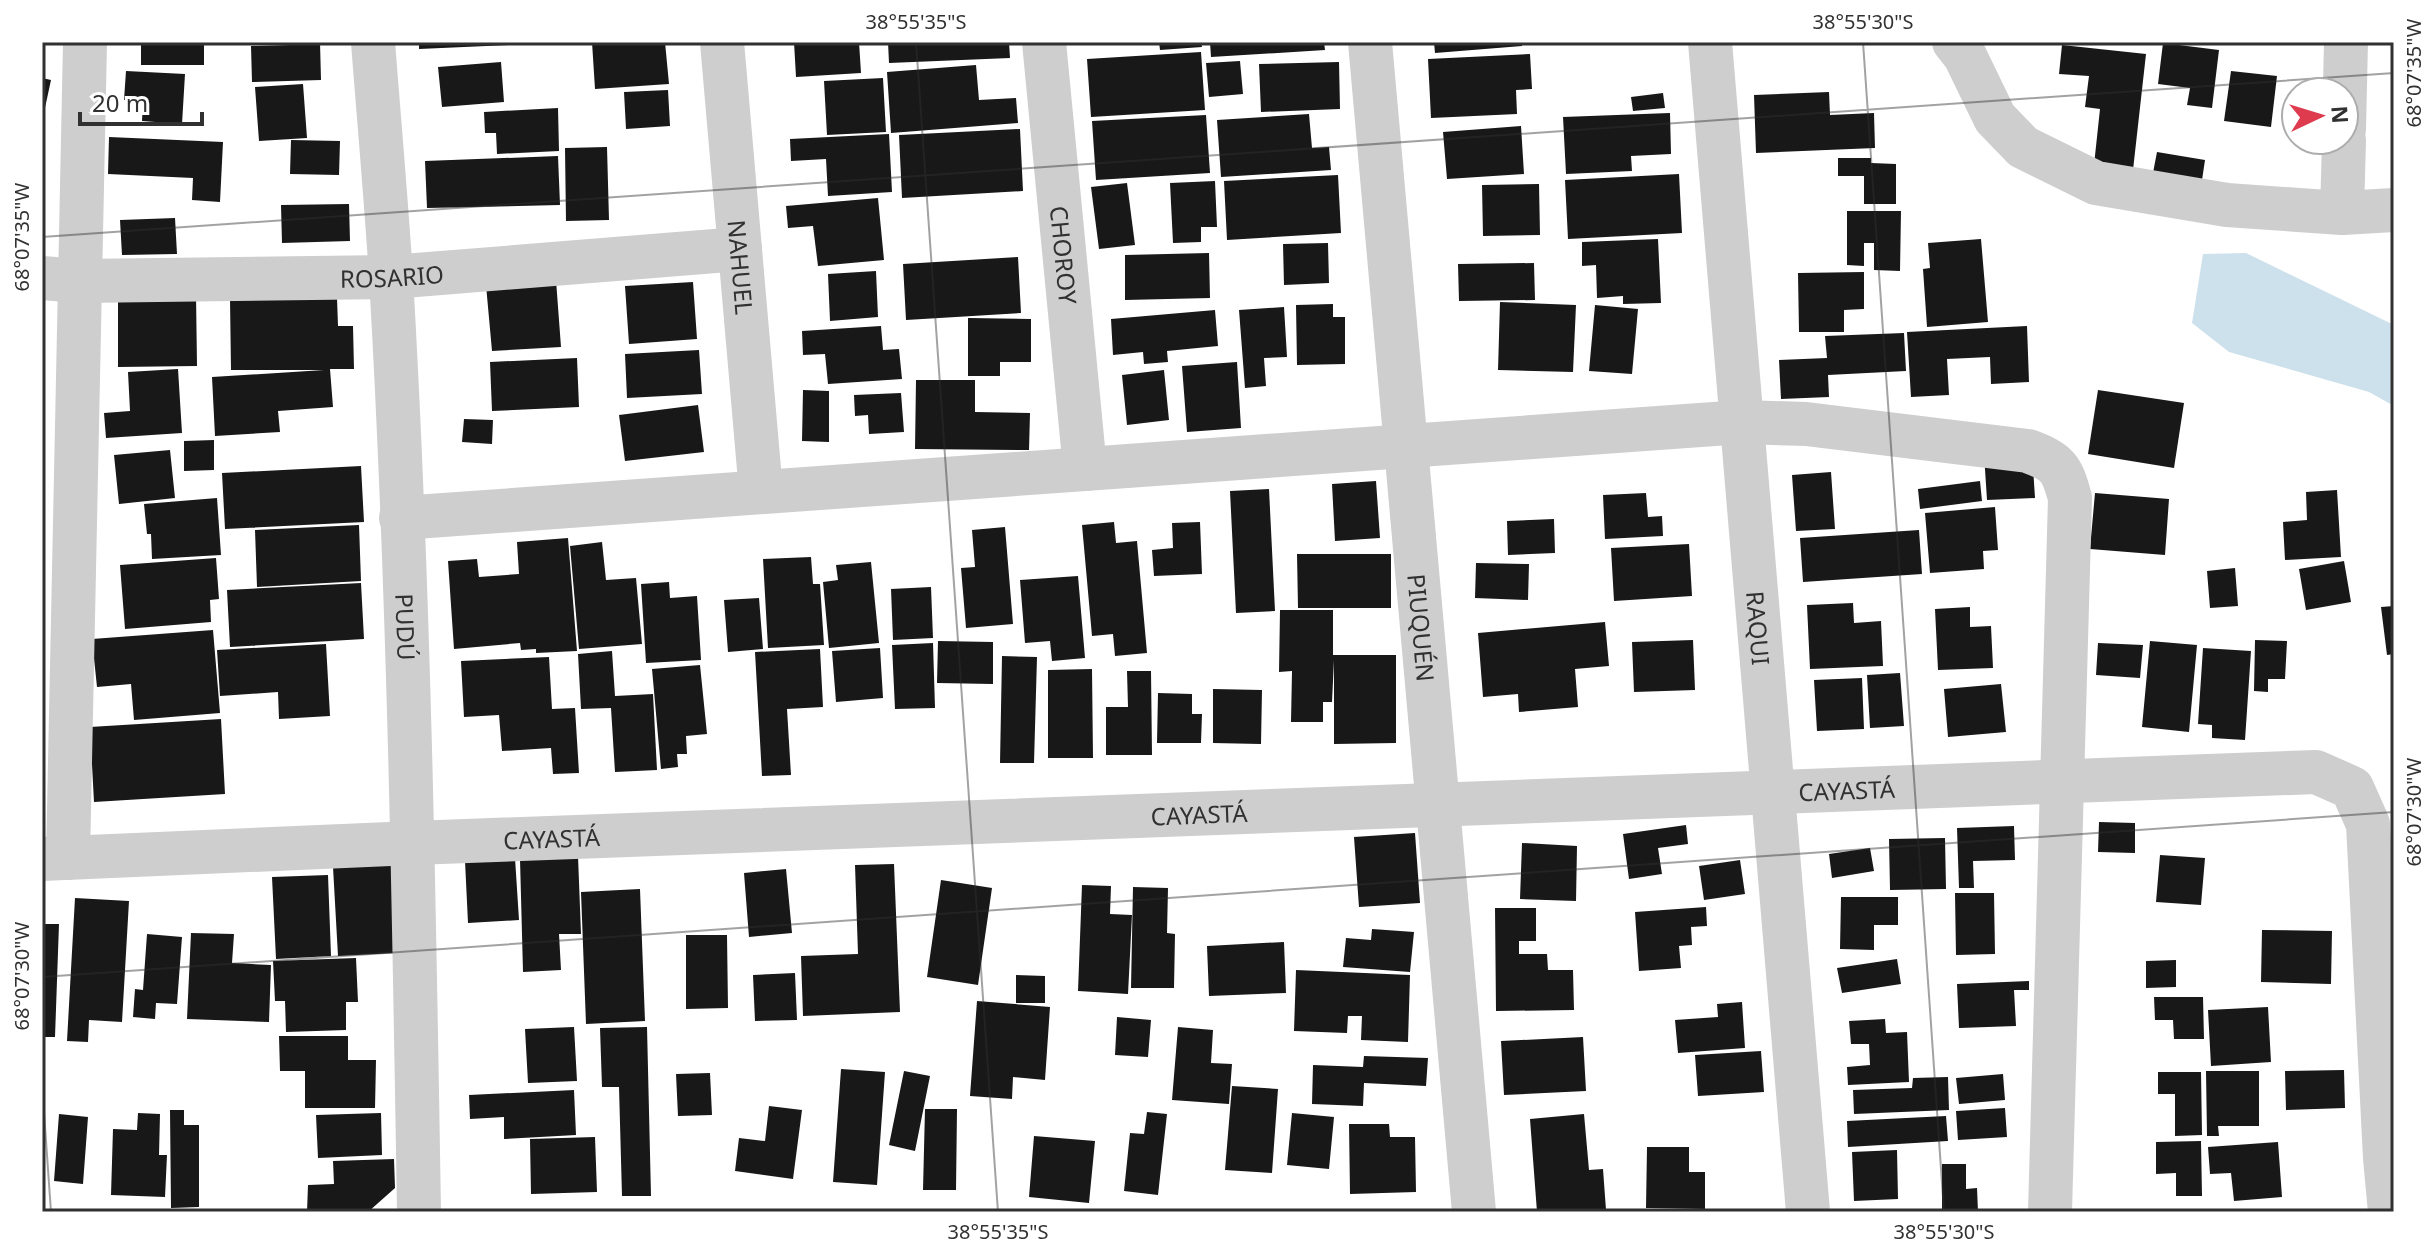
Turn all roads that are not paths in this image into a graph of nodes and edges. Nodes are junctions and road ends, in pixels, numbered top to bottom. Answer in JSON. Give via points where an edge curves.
{"nodes":[{"id":1,"x":85,"y":42,"type":"edge"},
{"id":2,"x":373,"y":42,"type":"edge"},
{"id":3,"x":722,"y":42,"type":"edge"},
{"id":4,"x":1044,"y":42,"type":"edge"},
{"id":5,"x":1370,"y":42,"type":"edge"},
{"id":6,"x":1710,"y":42,"type":"edge"},
{"id":7,"x":1954,"y":42,"type":"edge"},
{"id":8,"x":2346,"y":42,"type":"edge"},
{"id":9,"x":2345,"y":76,"type":"edge"},
{"id":10,"x":2344,"y":156,"type":"edge"},
{"id":11,"x":2394,"y":210,"type":"edge"},
{"id":12,"x":2342,"y":213,"type":"junction"},
{"id":13,"x":740,"y":249,"type":"junction"},
{"id":14,"x":391,"y":277,"type":"junction"},
{"id":15,"x":61,"y":280,"type":"edge"},
{"id":16,"x":1742,"y":422,"type":"junction"},
{"id":17,"x":1406,"y":446,"type":"junction"},
{"id":18,"x":1085,"y":469,"type":"junction"},
{"id":19,"x":761,"y":492,"type":"junction"},
{"id":20,"x":401,"y":518,"type":"junction"},
{"id":21,"x":2061,"y":782,"type":"junction"},
{"id":22,"x":1773,"y":792,"type":"junction"},
{"id":23,"x":1438,"y":805,"type":"junction"},
{"id":24,"x":413,"y":843,"type":"junction"},
{"id":25,"x":55,"y":859,"type":"edge"},
{"id":26,"x":419,"y":1212,"type":"edge"},
{"id":27,"x":1474,"y":1212,"type":"edge"},
{"id":28,"x":1808,"y":1212,"type":"edge"},
{"id":29,"x":2050,"y":1212,"type":"edge"},
{"id":30,"x":2390,"y":1212,"type":"edge"}],
"edges":[{"from":1,"to":15,"type":"lane"},
{"from":2,"to":14,"type":"lane","name":"PUDÚ"},
{"from":3,"to":13,"type":"lane","name":"NAHUEL"},
{"from":4,"to":18,"type":"lane","name":"CHOROY"},
{"from":5,"to":17,"type":"lane","name":"PIUQUÉN"},
{"from":6,"to":16,"type":"lane","name":"RAQUI"},
{"from":7,"to":12,"type":"lane","via":[[1995,118],[2023,147],[2096,183],[2227,205]]},
{"from":8,"to":9,"type":"lane"},
{"from":10,"to":12,"type":"lane"},
{"from":11,"to":12,"type":"lane"},
{"from":13,"to":14,"type":"lane","name":"ROSARIO"},
{"from":13,"to":19,"type":"lane","name":"NAHUEL"},
{"from":14,"to":15,"type":"lane","name":"ROSARIO"},
{"from":14,"to":20,"type":"lane","name":"PUDÚ"},
{"from":15,"to":25,"type":"lane"},
{"from":16,"to":17,"type":"lane"},
{"from":16,"to":21,"type":"lane","via":[[1806,424],[2028,451],[2051,459],[2064,473],[2070,498]]},
{"from":16,"to":22,"type":"lane","name":"RAQUI"},
{"from":17,"to":18,"type":"lane"},
{"from":17,"to":23,"type":"lane","name":"PIUQUÉN"},
{"from":18,"to":19,"type":"lane"},
{"from":19,"to":20,"type":"lane"},
{"from":20,"to":24,"type":"lane","name":"PUDÚ"},
{"from":21,"to":22,"type":"lane","name":"CAYASTÁ"},
{"from":21,"to":29,"type":"lane"},
{"from":21,"to":30,"type":"lane","name":"CAYASTÁ","via":[[2316,772],[2352,788],[2368,824]]},
{"from":22,"to":23,"type":"lane","name":"CAYASTÁ"},
{"from":22,"to":28,"type":"lane","name":"RAQUI"},
{"from":23,"to":24,"type":"lane","name":"CAYASTÁ"},
{"from":23,"to":27,"type":"lane","name":"PIUQUÉN"},
{"from":24,"to":25,"type":"lane","name":"CAYASTÁ"},
{"from":24,"to":26,"type":"lane","name":"PUDÚ"}]}
